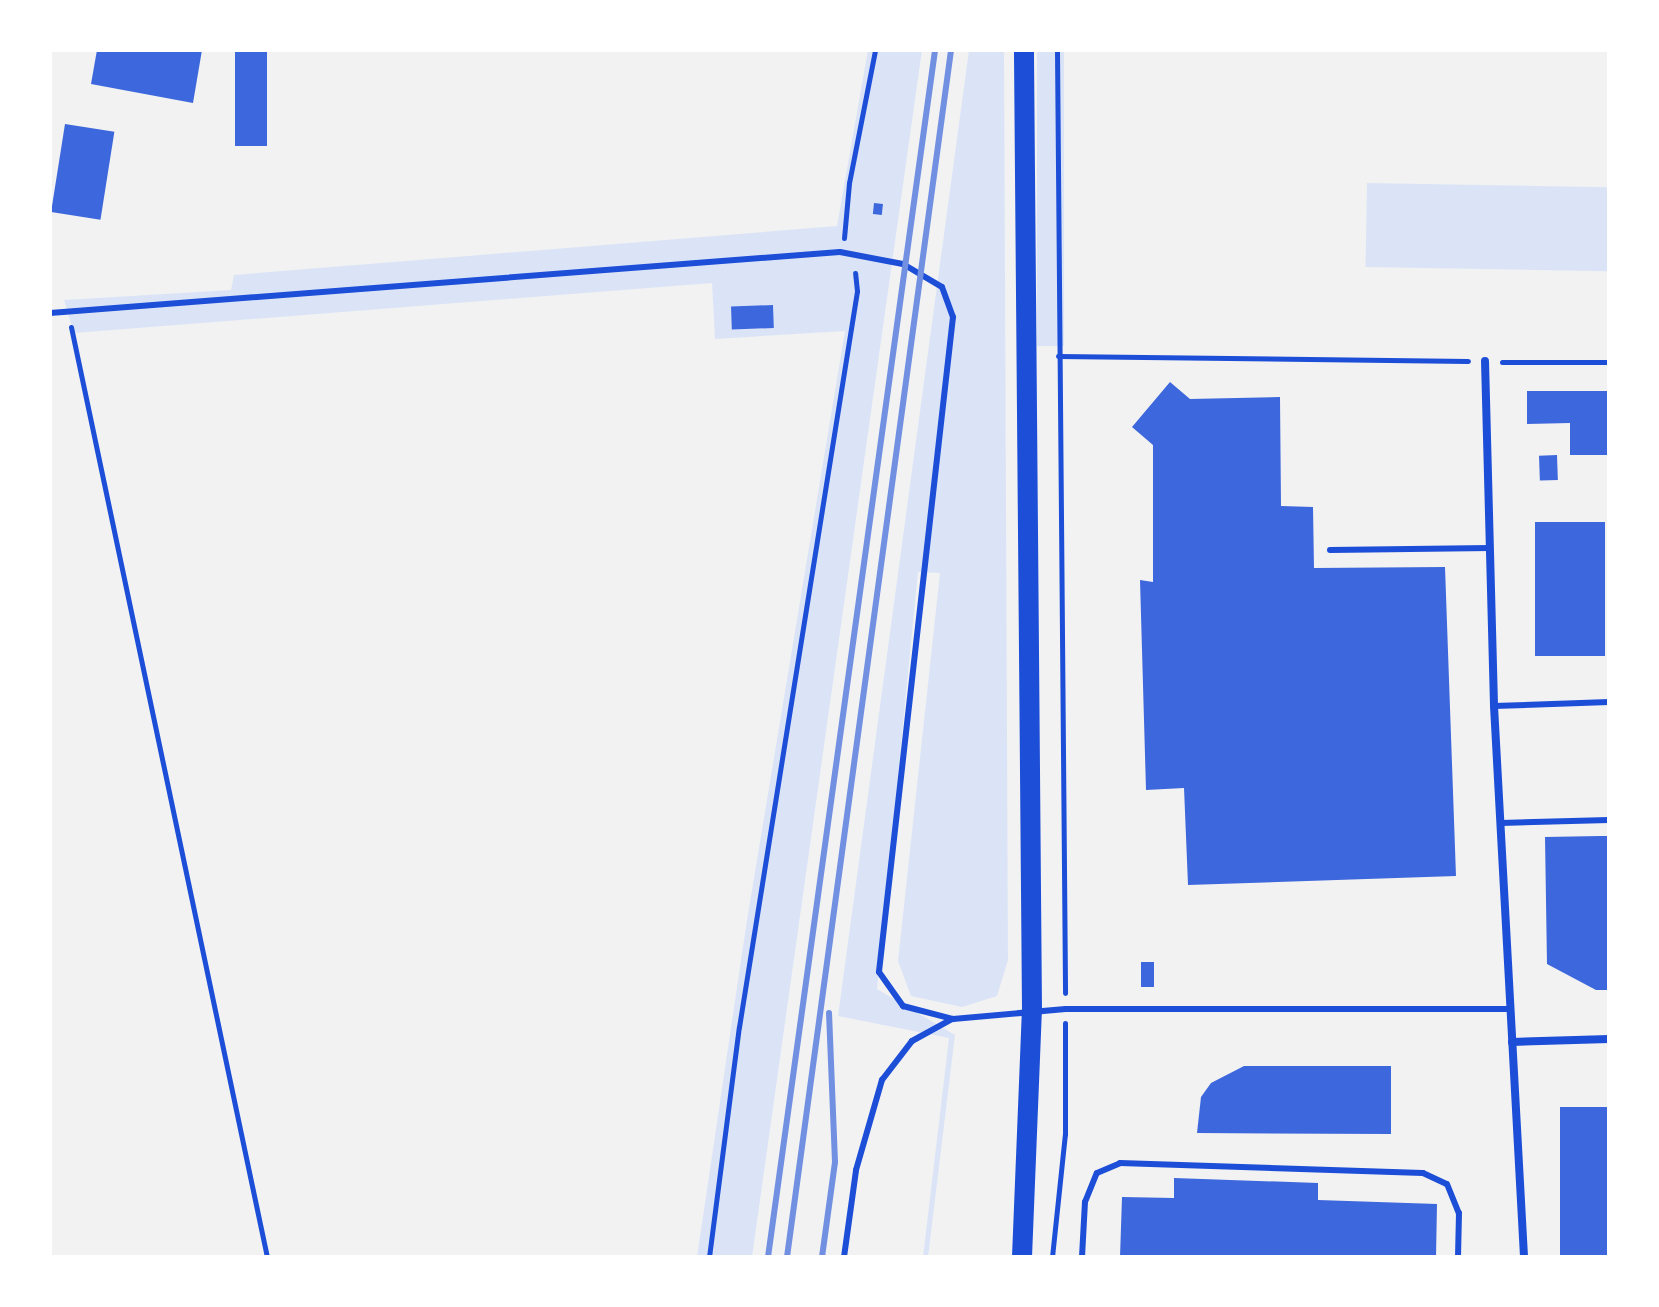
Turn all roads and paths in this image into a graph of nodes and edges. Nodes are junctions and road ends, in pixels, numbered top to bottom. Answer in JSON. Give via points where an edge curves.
{"nodes":[{"id":1,"x":875,"y":50,"type":"edge"},
{"id":2,"x":1024,"y":50,"type":"edge"},
{"id":3,"x":1057,"y":50,"type":"edge"},
{"id":4,"x":840,"y":252,"type":"junction"},
{"id":5,"x":67,"y":312,"type":"junction"},
{"id":6,"x":50,"y":313,"type":"edge"},
{"id":7,"x":1027,"y":355,"type":"junction"},
{"id":8,"x":1060,"y":356,"type":"junction"},
{"id":9,"x":1485,"y":361,"type":"junction"},
{"id":10,"x":1609,"y":362,"type":"edge"},
{"id":11,"x":1490,"y":548,"type":"junction"},
{"id":12,"x":1330,"y":550,"type":"dead end"},
{"id":13,"x":1609,"y":702,"type":"edge"},
{"id":14,"x":1494,"y":706,"type":"junction"},
{"id":15,"x":1609,"y":820,"type":"edge"},
{"id":16,"x":1501,"y":823,"type":"junction"},
{"id":17,"x":1066,"y":1009,"type":"junction"},
{"id":18,"x":1510,"y":1009,"type":"junction"},
{"id":19,"x":1032,"y":1010,"type":"junction"},
{"id":20,"x":953,"y":1019,"type":"junction"},
{"id":21,"x":1609,"y":1039,"type":"edge"},
{"id":22,"x":1512,"y":1042,"type":"junction"},
{"id":23,"x":267,"y":1257,"type":"edge"},
{"id":24,"x":709,"y":1257,"type":"edge"},
{"id":25,"x":844,"y":1257,"type":"edge"},
{"id":26,"x":1022,"y":1257,"type":"edge"},
{"id":27,"x":1052,"y":1257,"type":"edge"},
{"id":28,"x":1082,"y":1257,"type":"edge"},
{"id":29,"x":1458,"y":1257,"type":"edge"},
{"id":30,"x":1524,"y":1257,"type":"edge"}],
"edges":[{"from":1,"to":4,"type":"path"},
{"from":2,"to":7,"type":"main road"},
{"from":3,"to":8,"type":"path"},
{"from":4,"to":5,"type":"lane"},
{"from":4,"to":20,"type":"lane","via":[[903,264],[942,287],[953,317],[879,972],[903,1006]]},
{"from":4,"to":24,"type":"path","via":[[855,267],[857,291],[739,1027]]},
{"from":5,"to":6,"type":"lane"},
{"from":5,"to":23,"type":"path"},
{"from":7,"to":8,"type":"path"},
{"from":7,"to":19,"type":"main road"},
{"from":8,"to":9,"type":"path"},
{"from":8,"to":17,"type":"path"},
{"from":9,"to":10,"type":"path"},
{"from":9,"to":11,"type":"street"},
{"from":11,"to":12,"type":"lane"},
{"from":11,"to":14,"type":"street"},
{"from":13,"to":14,"type":"lane"},
{"from":14,"to":16,"type":"street"},
{"from":15,"to":16,"type":"lane"},
{"from":16,"to":18,"type":"street"},
{"from":17,"to":18,"type":"lane"},
{"from":17,"to":19,"type":"lane"},
{"from":17,"to":27,"type":"path","via":[[1065,1134]]},
{"from":18,"to":22,"type":"street"},
{"from":19,"to":20,"type":"lane"},
{"from":19,"to":26,"type":"main road"},
{"from":20,"to":25,"type":"lane","via":[[912,1041],[882,1080],[856,1170]]},
{"from":21,"to":22,"type":"street"},
{"from":22,"to":30,"type":"street"},
{"from":28,"to":29,"type":"lane","via":[[1085,1202],[1097,1173],[1120,1163],[1423,1173],[1447,1184],[1459,1213]]}]}
